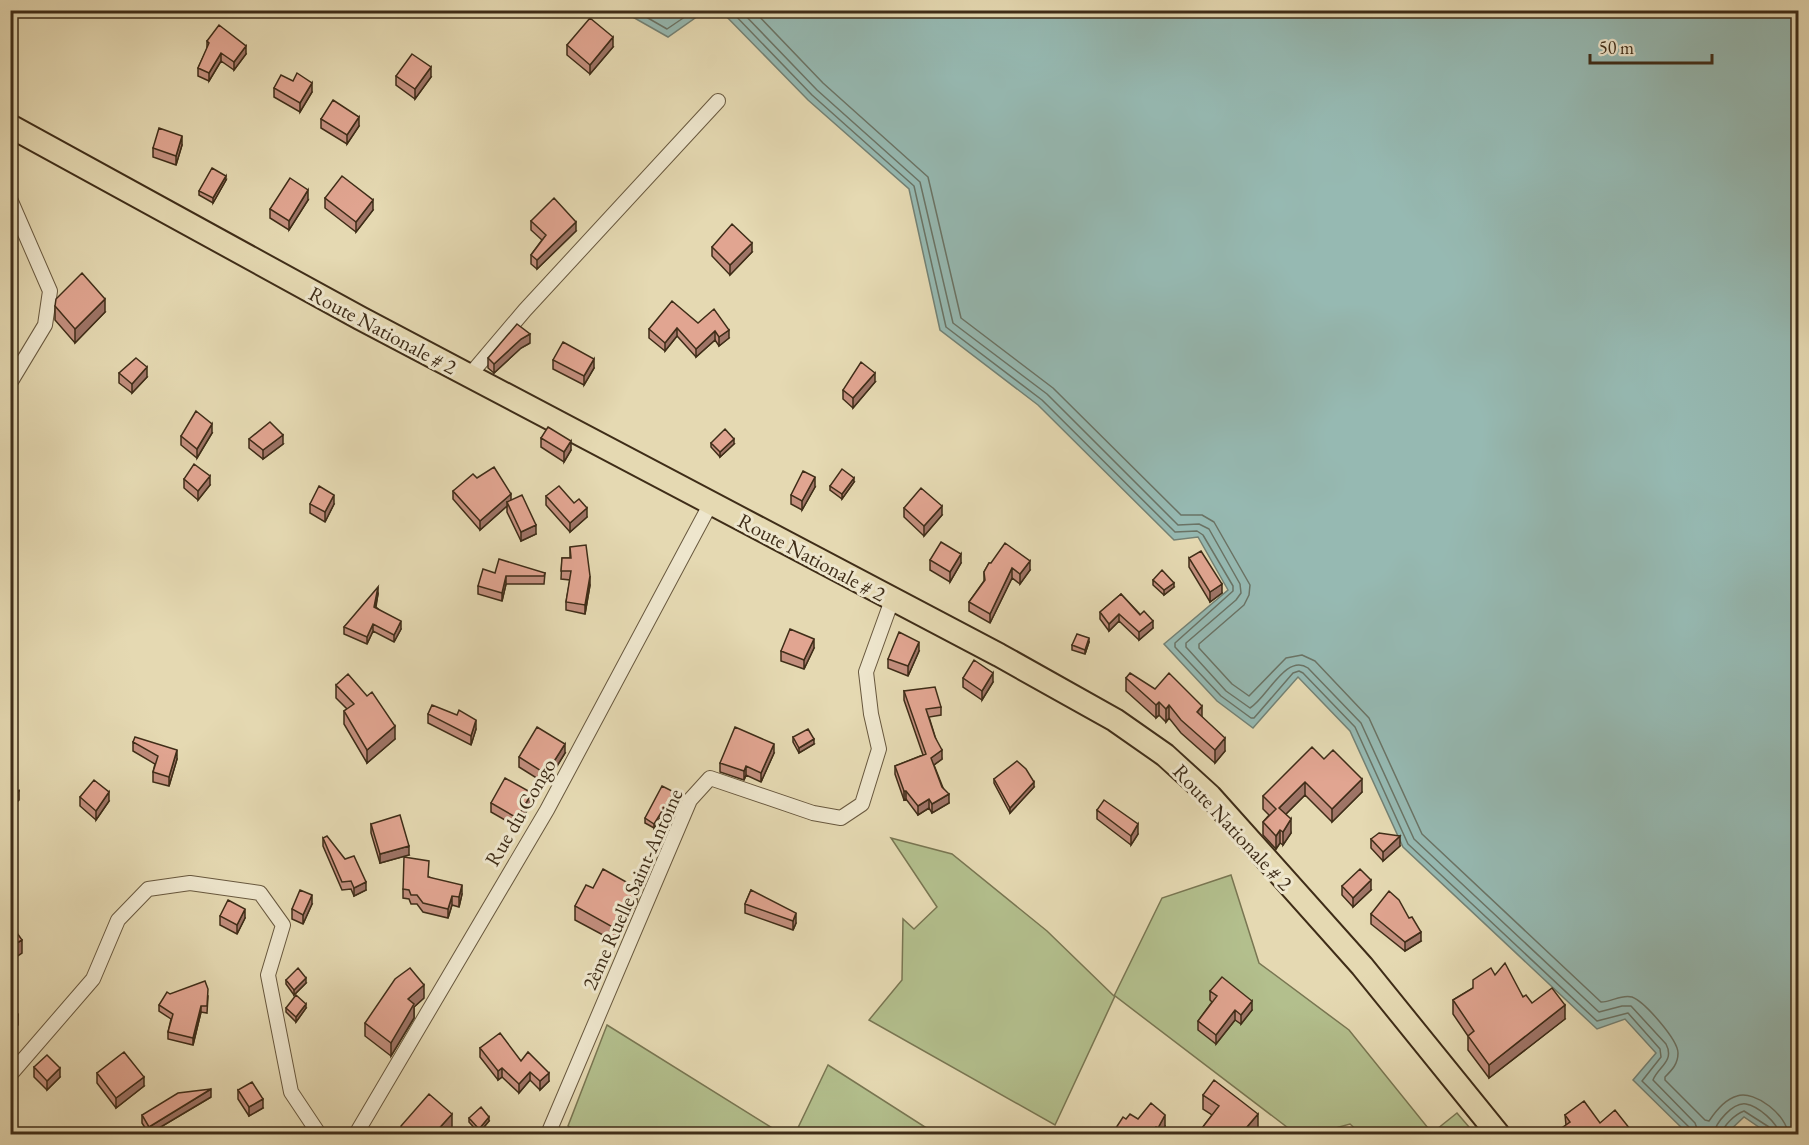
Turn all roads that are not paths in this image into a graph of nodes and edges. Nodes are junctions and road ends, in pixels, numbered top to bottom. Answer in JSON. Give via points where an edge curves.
{"nodes":[{"id":1,"x":718,"y":100,"type":"dead end"},
{"id":2,"x":10,"y":126,"type":"edge"},
{"id":3,"x":10,"y":199,"type":"edge"},
{"id":4,"x":469,"y":376,"type":"junction"},
{"id":5,"x":10,"y":383,"type":"edge"},
{"id":6,"x":711,"y":503,"type":"junction"},
{"id":7,"x":892,"y":600,"type":"junction"},
{"id":8,"x":10,"y":1075,"type":"edge"},
{"id":9,"x":319,"y":1134,"type":"edge"},
{"id":10,"x":356,"y":1134,"type":"edge"},
{"id":11,"x":548,"y":1134,"type":"edge"},
{"id":12,"x":1498,"y":1134,"type":"edge"}],
"edges":[{"from":1,"to":4,"type":"street"},
{"from":2,"to":4,"type":"main road","name":"Route Nationale # 2"},
{"from":3,"to":5,"type":"street","via":[[50,291],[45,325]]},
{"from":4,"to":6,"type":"main road","name":"Route Nationale # 2"},
{"from":6,"to":7,"type":"main road","name":"Route Nationale # 2"},
{"from":6,"to":10,"type":"street","name":"Rue du Congo","via":[[547,810]]},
{"from":7,"to":11,"type":"street","name":"2ème Ruelle Saint-Antoine","via":[[866,672],[879,749],[862,804],[841,818],[813,813],[710,778],[690,800]]},
{"from":7,"to":12,"type":"main road","name":"Route Nationale # 2","via":[[1115,720],[1165,755],[1210,796],[1362,966]]},
{"from":8,"to":9,"type":"street","via":[[93,979],[118,920],[148,889],[190,883],[260,893],[283,925],[268,975],[291,1092]]}]}
